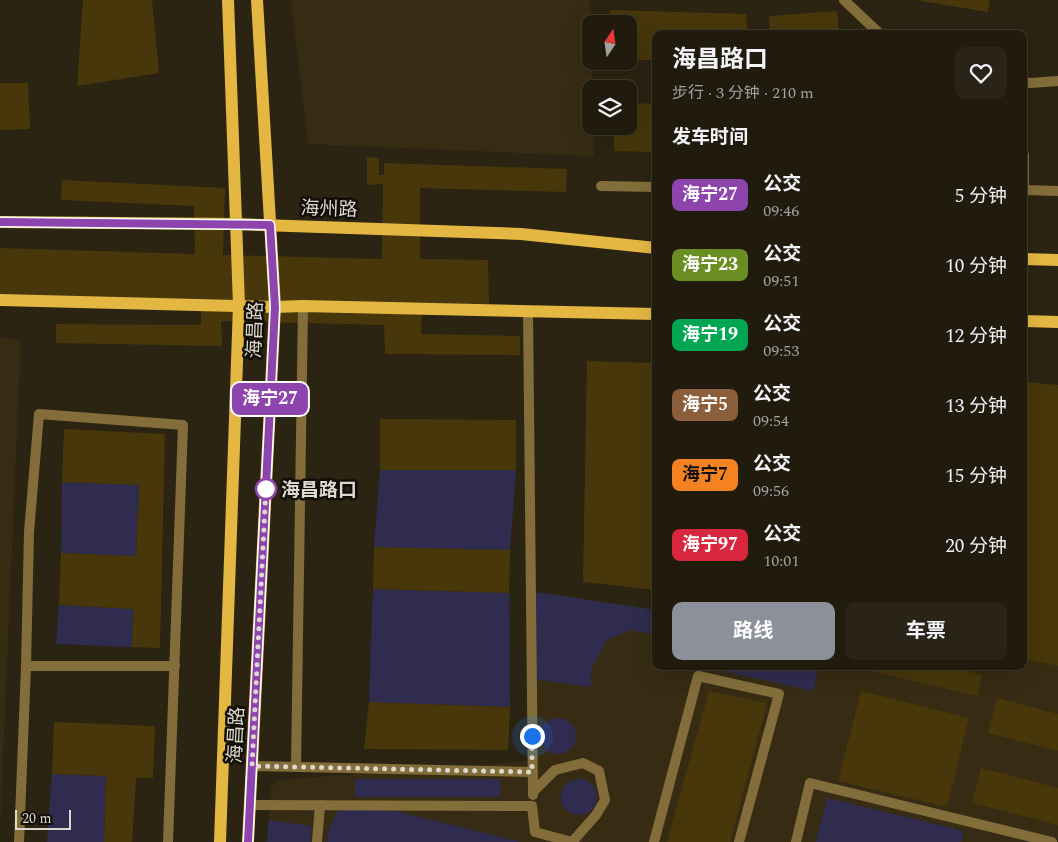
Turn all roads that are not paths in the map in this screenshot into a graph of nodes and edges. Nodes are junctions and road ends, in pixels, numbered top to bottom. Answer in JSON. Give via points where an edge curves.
{"nodes":[{"id":1,"x":228,"y":0,"type":"edge"},
{"id":2,"x":257,"y":0,"type":"edge"},
{"id":3,"x":844,"y":0,"type":"edge"},
{"id":4,"x":876,"y":30,"type":"edge"},
{"id":5,"x":1058,"y":81,"type":"edge"},
{"id":6,"x":1027,"y":82,"type":"edge"},
{"id":7,"x":602,"y":186,"type":"dead end"},
{"id":8,"x":652,"y":187,"type":"edge"},
{"id":9,"x":1027,"y":191,"type":"edge"},
{"id":10,"x":1058,"y":191,"type":"edge"},
{"id":11,"x":0,"y":222,"type":"edge"},
{"id":12,"x":236,"y":224,"type":"junction"},
{"id":13,"x":270,"y":225,"type":"junction"},
{"id":14,"x":652,"y":248,"type":"edge"},
{"id":15,"x":1027,"y":259,"type":"edge"},
{"id":16,"x":1058,"y":260,"type":"edge"},
{"id":17,"x":0,"y":300,"type":"edge"},
{"id":18,"x":239,"y":305,"type":"junction"},
{"id":19,"x":303,"y":306,"type":"junction"},
{"id":20,"x":275,"y":307,"type":"junction"},
{"id":21,"x":528,"y":311,"type":"junction"},
{"id":22,"x":652,"y":314,"type":"edge"},
{"id":23,"x":1027,"y":322,"type":"edge"},
{"id":24,"x":1058,"y":322,"type":"edge"},
{"id":25,"x":26,"y":666,"type":"junction"},
{"id":26,"x":175,"y":666,"type":"junction"},
{"id":27,"x":252,"y":766,"type":"junction"},
{"id":28,"x":296,"y":767,"type":"junction"},
{"id":29,"x":532,"y":772,"type":"junction"},
{"id":30,"x":533,"y":792,"type":"junction"},
{"id":31,"x":250,"y":805,"type":"junction"},
{"id":32,"x":320,"y":805,"type":"junction"},
{"id":33,"x":532,"y":806,"type":"junction"},
{"id":34,"x":19,"y":842,"type":"edge"},
{"id":35,"x":168,"y":842,"type":"edge"},
{"id":36,"x":220,"y":842,"type":"edge"},
{"id":37,"x":248,"y":842,"type":"edge"},
{"id":38,"x":317,"y":842,"type":"edge"},
{"id":39,"x":572,"y":842,"type":"edge"},
{"id":40,"x":654,"y":842,"type":"edge"},
{"id":41,"x":739,"y":842,"type":"edge"},
{"id":42,"x":796,"y":842,"type":"edge"},
{"id":43,"x":1052,"y":842,"type":"edge"}],
"edges":[{"from":1,"to":12,"type":"main road","name":"海昌路"},
{"from":2,"to":13,"type":"main road","name":"海昌路"},
{"from":3,"to":4,"type":"lane"},
{"from":5,"to":6,"type":"lane"},
{"from":7,"to":8,"type":"lane"},
{"from":9,"to":10,"type":"lane"},
{"from":11,"to":12,"type":"main road","name":"海州路"},
{"from":12,"to":13,"type":"main road","name":"海州路"},
{"from":12,"to":18,"type":"main road","name":"海昌路"},
{"from":13,"to":14,"type":"main road","name":"海州路","via":[[521,234]]},
{"from":13,"to":20,"type":"main road","name":"海昌路"},
{"from":15,"to":16,"type":"main road"},
{"from":17,"to":18,"type":"main road"},
{"from":18,"to":20,"type":"main road"},
{"from":18,"to":36,"type":"main road","name":"海昌路"},
{"from":19,"to":20,"type":"main road"},
{"from":19,"to":21,"type":"main road"},
{"from":19,"to":28,"type":"lane"},
{"from":20,"to":27,"type":"main road","name":"海昌路"},
{"from":21,"to":22,"type":"main road"},
{"from":21,"to":29,"type":"lane"},
{"from":23,"to":24,"type":"main road"},
{"from":25,"to":26,"type":"lane"},
{"from":25,"to":26,"type":"lane","via":[[29,532],[38,414],[183,425]]},
{"from":25,"to":34,"type":"lane"},
{"from":26,"to":35,"type":"lane"},
{"from":27,"to":28,"type":"lane"},
{"from":27,"to":31,"type":"main road","name":"海昌路"},
{"from":28,"to":29,"type":"lane"},
{"from":29,"to":30,"type":"lane"},
{"from":30,"to":33,"type":"lane"},
{"from":30,"to":39,"type":"lane","via":[[556,770],[569,766],[583,763],[599,772],[605,800]]},
{"from":31,"to":32,"type":"lane"},
{"from":31,"to":37,"type":"main road","name":"海昌路"},
{"from":32,"to":33,"type":"lane"},
{"from":32,"to":38,"type":"lane"},
{"from":33,"to":39,"type":"lane","via":[[534,832]]},
{"from":40,"to":41,"type":"lane","via":[[698,676],[779,694]]},
{"from":42,"to":43,"type":"lane","via":[[810,784]]}]}
